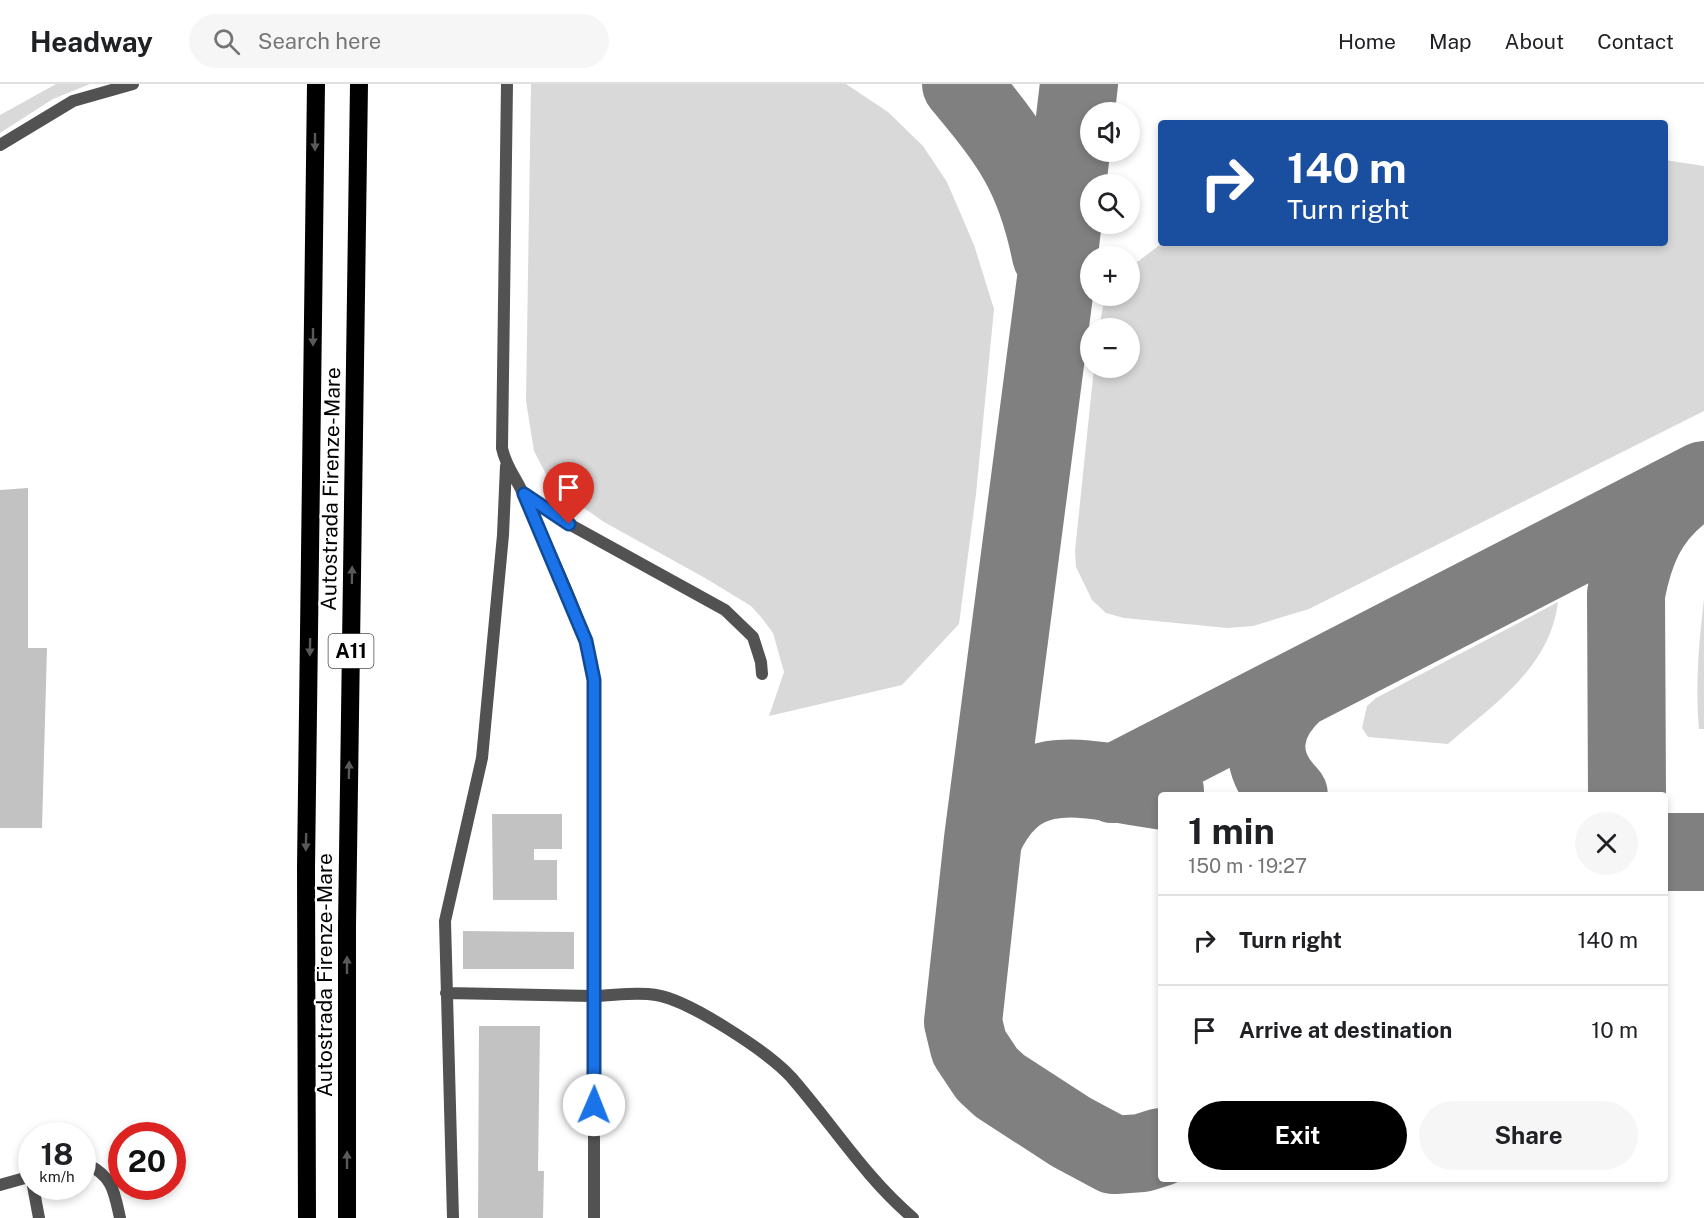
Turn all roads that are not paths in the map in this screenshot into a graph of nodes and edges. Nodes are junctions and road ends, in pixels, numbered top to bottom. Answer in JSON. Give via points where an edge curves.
{"nodes":[{"id":1,"x":133,"y":84,"type":"edge"},
{"id":2,"x":316,"y":84,"type":"edge"},
{"id":3,"x":359,"y":84,"type":"edge"},
{"id":4,"x":507,"y":84,"type":"edge"},
{"id":5,"x":0,"y":146,"type":"edge"},
{"id":6,"x":506,"y":465,"type":"junction"},
{"id":7,"x":524,"y":494,"type":"junction"},
{"id":8,"x":762,"y":674,"type":"dead end"},
{"id":9,"x":446,"y":993,"type":"junction"},
{"id":10,"x":596,"y":996,"type":"junction"},
{"id":11,"x":96,"y":1168,"type":"edge"},
{"id":12,"x":18,"y":1180,"type":"edge"},
{"id":13,"x":0,"y":1185,"type":"edge"},
{"id":14,"x":36,"y":1200,"type":"edge"},
{"id":15,"x":39,"y":1218,"type":"edge"},
{"id":16,"x":120,"y":1218,"type":"edge"},
{"id":17,"x":307,"y":1218,"type":"edge"},
{"id":18,"x":347,"y":1218,"type":"edge"},
{"id":19,"x":453,"y":1218,"type":"edge"},
{"id":20,"x":594,"y":1218,"type":"edge"},
{"id":21,"x":913,"y":1218,"type":"edge"}],
"edges":[{"from":1,"to":5,"type":"street","via":[[73,101]]},
{"from":2,"to":17,"type":"highway","name":"Autostrada Firenze-Mare","number":"A11","one_way":true,"via":[[306,868]]},
{"from":18,"to":3,"type":"highway","name":"Autostrada Firenze-Mare","number":"A11","one_way":true,"via":[[347,926]]},
{"from":4,"to":6,"type":"street","via":[[502,424]]},
{"from":6,"to":7,"type":"street"},
{"from":6,"to":9,"type":"street","via":[[482,758],[445,921]]},
{"from":7,"to":8,"type":"street","via":[[569,524],[725,610],[753,638]]},
{"from":7,"to":10,"type":"street","via":[[592,664]]},
{"from":9,"to":10,"type":"street"},
{"from":9,"to":19,"type":"street"},
{"from":10,"to":20,"type":"street"},
{"from":10,"to":21,"type":"street","via":[[656,994],[674,1000],[758,1049],[791,1078],[874,1182]]},
{"from":11,"to":16,"type":"street","via":[[113,1188]]},
{"from":12,"to":13,"type":"street"},
{"from":14,"to":15,"type":"street"}]}
